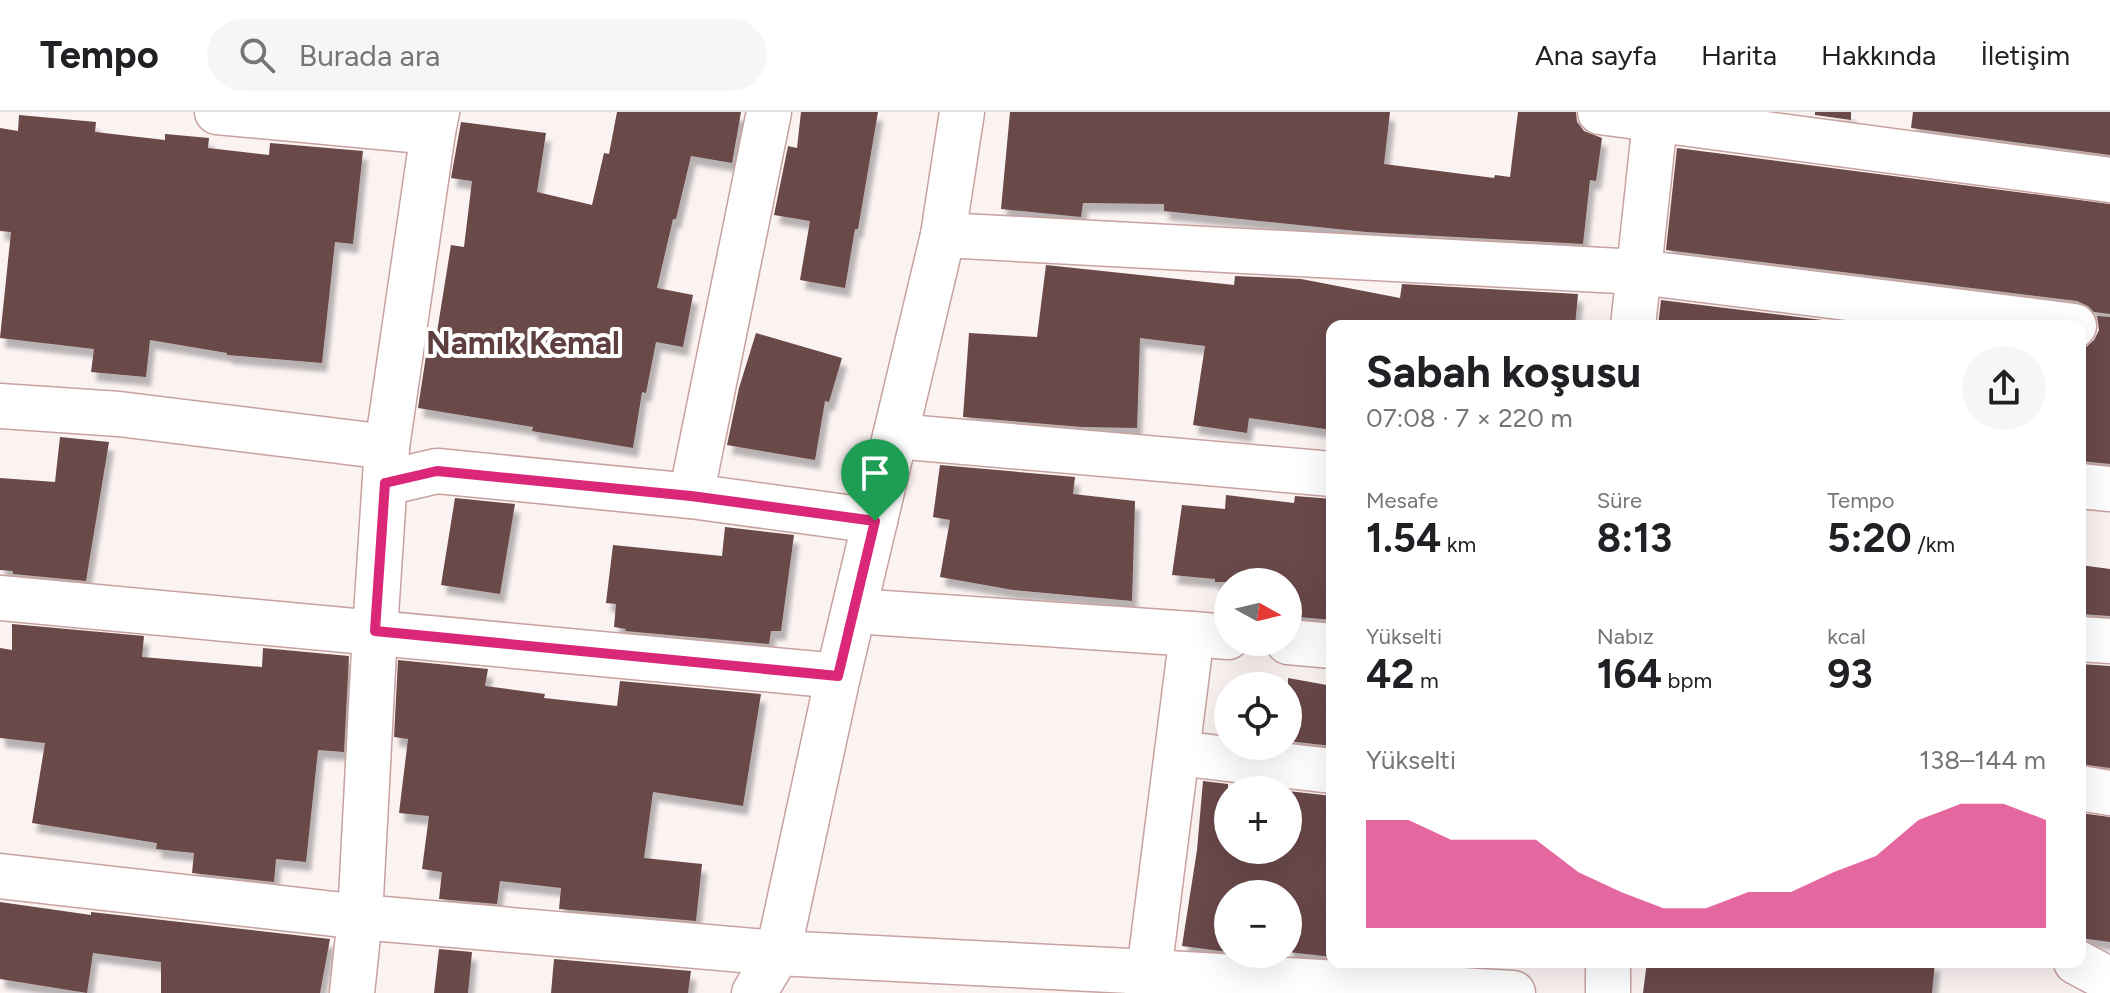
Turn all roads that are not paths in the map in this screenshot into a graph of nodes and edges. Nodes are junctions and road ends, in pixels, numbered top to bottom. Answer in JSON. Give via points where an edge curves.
{"nodes":[{"id":1,"x":217,"y":112,"type":"edge"},
{"id":2,"x":769,"y":112,"type":"edge"},
{"id":3,"x":962,"y":112,"type":"edge"},
{"id":4,"x":1600,"y":112,"type":"edge"},
{"id":5,"x":1656,"y":115,"type":"edge"},
{"id":6,"x":435,"y":122,"type":"edge"},
{"id":7,"x":2110,"y":180,"type":"edge"},
{"id":8,"x":943,"y":235,"type":"junction"},
{"id":9,"x":1639,"y":272,"type":"junction"},
{"id":10,"x":1634,"y":320,"type":"edge"},
{"id":11,"x":2028,"y":320,"type":"edge"},
{"id":12,"x":2086,"y":327,"type":"edge"},
{"id":13,"x":2110,"y":330,"type":"edge"},
{"id":14,"x":0,"y":406,"type":"edge"},
{"id":15,"x":895,"y":436,"type":"junction"},
{"id":16,"x":386,"y":465,"type":"junction"},
{"id":17,"x":1326,"y":473,"type":"edge"},
{"id":18,"x":2086,"y":487,"type":"edge"},
{"id":19,"x":2110,"y":489,"type":"edge"},
{"id":20,"x":691,"y":496,"type":"junction"},
{"id":21,"x":875,"y":521,"type":"junction"},
{"id":22,"x":0,"y":598,"type":"edge"},
{"id":23,"x":854,"y":611,"type":"junction"},
{"id":24,"x":375,"y":631,"type":"junction"},
{"id":25,"x":1210,"y":635,"type":"edge"},
{"id":26,"x":2086,"y":639,"type":"edge"},
{"id":27,"x":2110,"y":641,"type":"edge"},
{"id":28,"x":1302,"y":643,"type":"edge"},
{"id":29,"x":1326,"y":645,"type":"edge"},
{"id":30,"x":838,"y":676,"type":"junction"},
{"id":31,"x":1177,"y":753,"type":"junction"},
{"id":32,"x":1326,"y":770,"type":"edge"},
{"id":33,"x":2086,"y":789,"type":"edge"},
{"id":34,"x":2110,"y":793,"type":"edge"},
{"id":35,"x":0,"y":876,"type":"edge"},
{"id":36,"x":360,"y":917,"type":"junction"},
{"id":37,"x":778,"y":953,"type":"junction"},
{"id":38,"x":2086,"y":967,"type":"edge"},
{"id":39,"x":1608,"y":968,"type":"edge"},
{"id":40,"x":2110,"y":980,"type":"edge"},
{"id":41,"x":1148,"y":983,"type":"edge"},
{"id":42,"x":352,"y":993,"type":"edge"},
{"id":43,"x":754,"y":993,"type":"edge"},
{"id":44,"x":1513,"y":993,"type":"edge"},
{"id":45,"x":1608,"y":993,"type":"edge"}],
"edges":[{"from":1,"to":6,"type":"street"},
{"from":2,"to":20,"type":"street"},
{"from":3,"to":8,"type":"street"},
{"from":4,"to":5,"type":"street"},
{"from":5,"to":7,"type":"street"},
{"from":5,"to":9,"type":"street"},
{"from":6,"to":16,"type":"street"},
{"from":8,"to":9,"type":"street"},
{"from":8,"to":15,"type":"street"},
{"from":9,"to":10,"type":"street"},
{"from":9,"to":11,"type":"street"},
{"from":12,"to":13,"type":"street"},
{"from":14,"to":16,"type":"street","via":[[119,414]]},
{"from":15,"to":17,"type":"street"},
{"from":15,"to":21,"type":"street"},
{"from":16,"to":20,"type":"street"},
{"from":16,"to":24,"type":"street"},
{"from":18,"to":19,"type":"street"},
{"from":20,"to":21,"type":"street"},
{"from":21,"to":23,"type":"street"},
{"from":22,"to":24,"type":"street"},
{"from":23,"to":25,"type":"street"},
{"from":23,"to":30,"type":"street"},
{"from":24,"to":30,"type":"street"},
{"from":24,"to":36,"type":"street"},
{"from":25,"to":31,"type":"street"},
{"from":26,"to":27,"type":"street"},
{"from":28,"to":29,"type":"street"},
{"from":30,"to":37,"type":"street"},
{"from":31,"to":32,"type":"street"},
{"from":31,"to":41,"type":"street"},
{"from":33,"to":34,"type":"street"},
{"from":35,"to":36,"type":"street"},
{"from":36,"to":37,"type":"street"},
{"from":36,"to":42,"type":"street"},
{"from":37,"to":41,"type":"street"},
{"from":37,"to":43,"type":"street"},
{"from":38,"to":40,"type":"street"},
{"from":39,"to":45,"type":"street"},
{"from":41,"to":44,"type":"street"}]}
